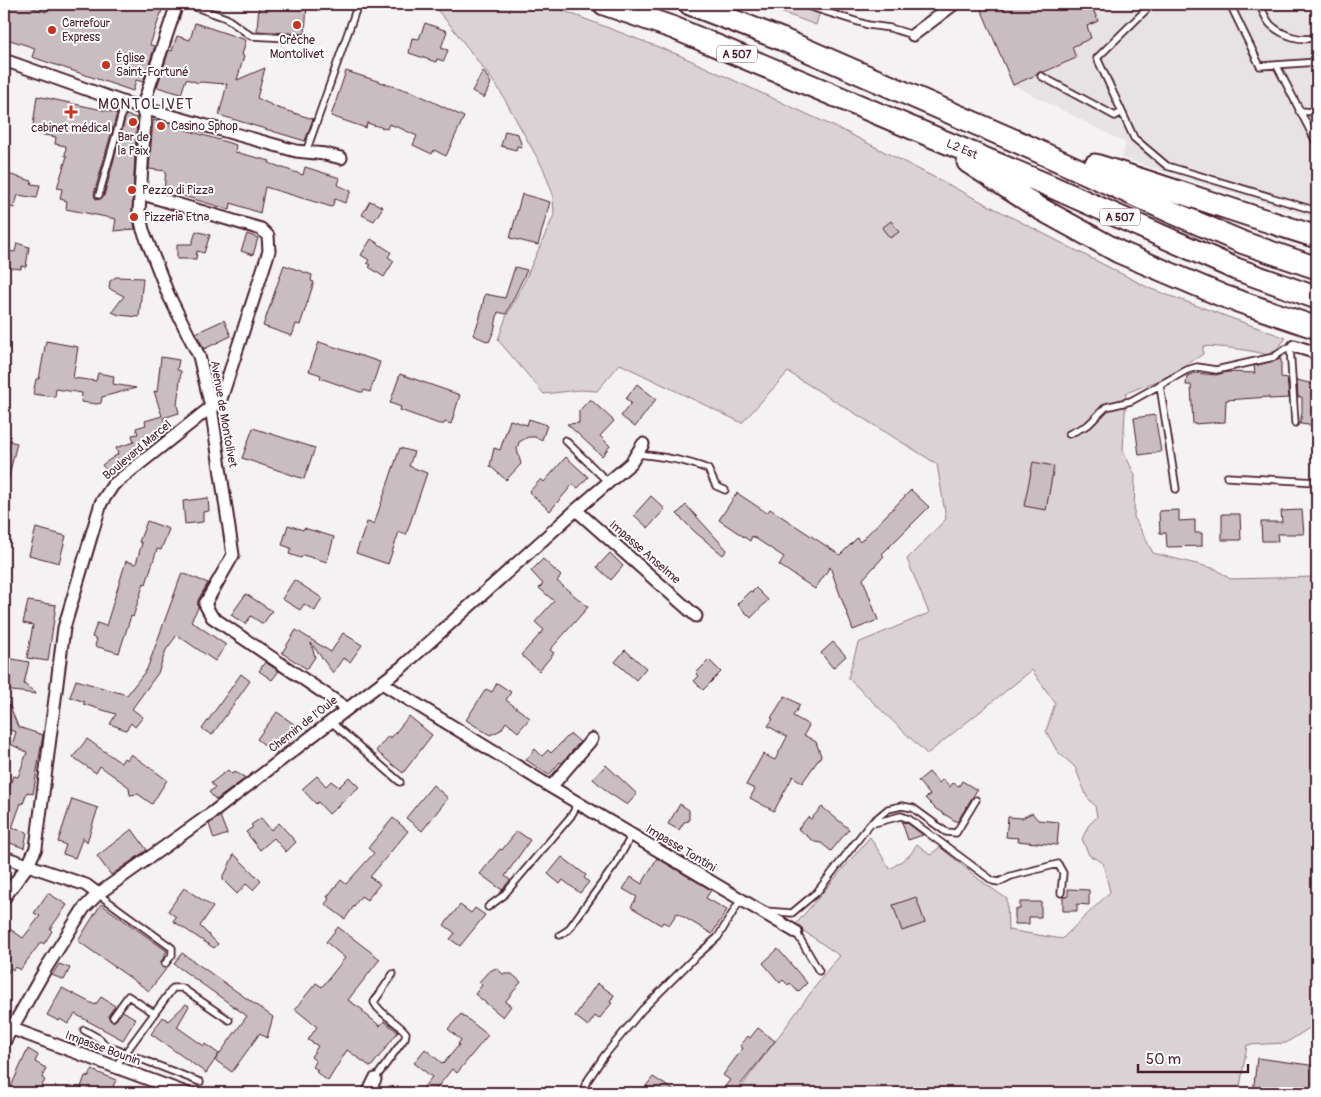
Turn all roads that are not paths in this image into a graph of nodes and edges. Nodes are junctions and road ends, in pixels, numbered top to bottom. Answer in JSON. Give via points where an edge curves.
{"nodes":[{"id":1,"x":177,"y":4,"type":"edge"},
{"id":2,"x":188,"y":4,"type":"edge"},
{"id":3,"x":358,"y":4,"type":"edge"},
{"id":4,"x":604,"y":4,"type":"edge"},
{"id":5,"x":690,"y":4,"type":"edge"},
{"id":6,"x":801,"y":4,"type":"edge"},
{"id":7,"x":954,"y":4,"type":"edge"},
{"id":8,"x":1152,"y":4,"type":"edge"},
{"id":9,"x":1230,"y":4,"type":"edge"},
{"id":10,"x":1259,"y":4,"type":"edge"},
{"id":11,"x":809,"y":5,"type":"edge"},
{"id":12,"x":912,"y":35,"type":"joint"},
{"id":13,"x":1317,"y":37,"type":"edge"},
{"id":14,"x":308,"y":39,"type":"dead end"},
{"id":15,"x":4,"y":60,"type":"edge"},
{"id":16,"x":1317,"y":62,"type":"edge"},
{"id":17,"x":1277,"y":66,"type":"junction"},
{"id":18,"x":1041,"y":76,"type":"dead end"},
{"id":19,"x":124,"y":103,"type":"junction"},
{"id":20,"x":142,"y":108,"type":"junction"},
{"id":21,"x":1299,"y":111,"type":"junction"},
{"id":22,"x":1122,"y":112,"type":"junction"},
{"id":23,"x":1317,"y":112,"type":"edge"},
{"id":24,"x":924,"y":133,"type":"junction"},
{"id":25,"x":1018,"y":142,"type":"junction"},
{"id":26,"x":1317,"y":144,"type":"edge"},
{"id":27,"x":306,"y":152,"type":"junction"},
{"id":28,"x":341,"y":158,"type":"dead end"},
{"id":29,"x":141,"y":191,"type":"junction"},
{"id":30,"x":99,"y":195,"type":"dead end"},
{"id":31,"x":1317,"y":211,"type":"edge"},
{"id":32,"x":1317,"y":237,"type":"edge"},
{"id":33,"x":1317,"y":268,"type":"edge"},
{"id":34,"x":1317,"y":298,"type":"edge"},
{"id":35,"x":1317,"y":328,"type":"edge"},
{"id":36,"x":1292,"y":346,"type":"junction"},
{"id":37,"x":1317,"y":353,"type":"edge"},
{"id":38,"x":1160,"y":386,"type":"junction"},
{"id":39,"x":211,"y":407,"type":"junction"},
{"id":40,"x":1295,"y":423,"type":"dead end"},
{"id":41,"x":1069,"y":434,"type":"dead end"},
{"id":42,"x":566,"y":440,"type":"dead end"},
{"id":43,"x":643,"y":444,"type":"dead end"},
{"id":44,"x":636,"y":454,"type":"junction"},
{"id":45,"x":1227,"y":477,"type":"dead end"},
{"id":46,"x":608,"y":482,"type":"junction"},
{"id":47,"x":1317,"y":482,"type":"edge"},
{"id":48,"x":1176,"y":489,"type":"dead end"},
{"id":49,"x":725,"y":490,"type":"dead end"},
{"id":50,"x":576,"y":510,"type":"junction"},
{"id":51,"x":696,"y":616,"type":"dead end"},
{"id":52,"x":382,"y":683,"type":"junction"},
{"id":53,"x":346,"y":708,"type":"junction"},
{"id":54,"x":330,"y":721,"type":"junction"},
{"id":55,"x":592,"y":739,"type":"dead end"},
{"id":56,"x":400,"y":782,"type":"dead end"},
{"id":57,"x":551,"y":787,"type":"junction"},
{"id":58,"x":976,"y":800,"type":"dead end"},
{"id":59,"x":574,"y":801,"type":"junction"},
{"id":60,"x":870,"y":824,"type":"junction"},
{"id":61,"x":626,"y":832,"type":"junction"},
{"id":62,"x":4,"y":857,"type":"edge"},
{"id":63,"x":28,"y":864,"type":"junction"},
{"id":64,"x":1061,"y":893,"type":"dead end"},
{"id":65,"x":98,"y":894,"type":"junction"},
{"id":66,"x":4,"y":898,"type":"edge"},
{"id":67,"x":741,"y":900,"type":"junction"},
{"id":68,"x":488,"y":907,"type":"dead end"},
{"id":69,"x":760,"y":911,"type":"junction"},
{"id":70,"x":796,"y":932,"type":"joint"},
{"id":71,"x":560,"y":935,"type":"dead end"},
{"id":72,"x":165,"y":964,"type":"dead end"},
{"id":73,"x":819,"y":971,"type":"dead end"},
{"id":74,"x":393,"y":974,"type":"dead end"},
{"id":75,"x":154,"y":1013,"type":"junction"},
{"id":76,"x":114,"y":1017,"type":"dead end"},
{"id":77,"x":229,"y":1020,"type":"dead end"},
{"id":78,"x":10,"y":1028,"type":"junction"},
{"id":79,"x":84,"y":1030,"type":"dead end"},
{"id":80,"x":4,"y":1042,"type":"edge"},
{"id":81,"x":125,"y":1053,"type":"junction"},
{"id":82,"x":115,"y":1067,"type":"junction"},
{"id":83,"x":375,"y":1079,"type":"joint"},
{"id":84,"x":200,"y":1082,"type":"dead end"},
{"id":85,"x":186,"y":1093,"type":"edge"},
{"id":86,"x":368,"y":1093,"type":"edge"},
{"id":87,"x":582,"y":1093,"type":"edge"}],
"edges":[{"from":1,"to":20,"type":"street","name":"Avenue de Montolivet"},
{"from":2,"to":14,"type":"lane","via":[[226,18],[251,36]]},
{"from":3,"to":27,"type":"lane"},
{"from":4,"to":24,"type":"highway","name":"L2 Est","number":"A 507","via":[[674,28]]},
{"from":5,"to":25,"type":"highway","number":"A 507","via":[[781,39]]},
{"from":6,"to":11,"type":"lane"},
{"from":7,"to":12,"type":"street"},
{"from":8,"to":22,"type":"lane","via":[[1096,58]]},
{"from":9,"to":17,"type":"lane","via":[[1260,66]]},
{"from":10,"to":13,"type":"lane","via":[[1270,24],[1282,34],[1298,38]]},
{"from":11,"to":12,"type":"lane","via":[[868,25]]},
{"from":15,"to":19,"type":"street"},
{"from":16,"to":17,"type":"lane"},
{"from":17,"to":21,"type":"lane"},
{"from":18,"to":22,"type":"lane","via":[[1114,116]]},
{"from":19,"to":20,"type":"street"},
{"from":19,"to":30,"type":"lane"},
{"from":20,"to":27,"type":"street"},
{"from":20,"to":29,"type":"street","name":"Avenue de Montolivet","via":[[145,121]]},
{"from":21,"to":23,"type":"lane"},
{"from":21,"to":26,"type":"lane"},
{"from":22,"to":31,"type":"lane","via":[[1134,138],[1167,166]]},
{"from":24,"to":34,"type":"highway","name":"L2 Est","number":"A 507","via":[[1236,269]]},
{"from":24,"to":35,"type":"highway","via":[[1039,208],[1120,252],[1223,296]]},
{"from":25,"to":32,"type":"highway"},
{"from":25,"to":33,"type":"highway","number":"A 507","via":[[1244,243]]},
{"from":27,"to":28,"type":"street"},
{"from":29,"to":39,"type":"street","name":"Avenue de Montolivet","via":[[139,212],[143,230],[168,294],[197,350]]},
{"from":29,"to":39,"type":"street","name":"Boulevard Marcel","via":[[261,230],[268,236],[269,251],[221,399]]},
{"from":36,"to":37,"type":"street"},
{"from":36,"to":38,"type":"lane","via":[[1274,357],[1216,370],[1187,370]]},
{"from":36,"to":40,"type":"lane"},
{"from":38,"to":41,"type":"lane","via":[[1131,401],[1106,407],[1088,425]]},
{"from":38,"to":48,"type":"lane"},
{"from":39,"to":53,"type":"street","name":"Avenue de Montolivet","via":[[232,555],[205,604],[208,612]]},
{"from":39,"to":63,"type":"street","name":"Boulevard Marcel","via":[[113,485],[102,503],[64,628],[36,848]]},
{"from":42,"to":46,"type":"lane"},
{"from":43,"to":44,"type":"street","name":"Chemin de l'Oule"},
{"from":44,"to":46,"type":"street","name":"Chemin de l'Oule","via":[[631,463]]},
{"from":44,"to":49,"type":"lane","via":[[694,463],[708,469],[716,486]]},
{"from":45,"to":47,"type":"lane"},
{"from":46,"to":50,"type":"street","name":"Chemin de l'Oule"},
{"from":50,"to":51,"type":"street","name":"Impasse Anselme"},
{"from":50,"to":52,"type":"street","name":"Chemin de l'Oule"},
{"from":52,"to":53,"type":"street","name":"Chemin de l'Oule"},
{"from":52,"to":57,"type":"street","name":"Impasse Tontini"},
{"from":53,"to":54,"type":"street","name":"Chemin de l'Oule"},
{"from":54,"to":56,"type":"lane"},
{"from":54,"to":65,"type":"street","name":"Chemin de l'Oule","via":[[212,813]]},
{"from":55,"to":57,"type":"street"},
{"from":57,"to":59,"type":"street","name":"Impasse Tontini"},
{"from":58,"to":60,"type":"lane","via":[[956,833],[946,832],[913,808],[902,806],[888,809]]},
{"from":59,"to":61,"type":"street","name":"Impasse Tontini"},
{"from":59,"to":68,"type":"lane","via":[[572,816],[509,890]]},
{"from":60,"to":64,"type":"lane","via":[[901,816],[909,819],[993,881],[1058,864],[1062,873]]},
{"from":60,"to":69,"type":"lane","via":[[817,892],[792,913]]},
{"from":61,"to":67,"type":"street","name":"Impasse Tontini"},
{"from":61,"to":71,"type":"lane","via":[[628,840],[616,865],[568,930]]},
{"from":62,"to":63,"type":"street"},
{"from":63,"to":65,"type":"street","via":[[86,885]]},
{"from":63,"to":66,"type":"street","name":"Boulevard Marcel"},
{"from":65,"to":72,"type":"lane","via":[[172,948],[172,955]]},
{"from":65,"to":78,"type":"street","name":"Chemin de l'Oule","via":[[84,908]]},
{"from":67,"to":69,"type":"street","name":"Impasse Tontini"},
{"from":67,"to":87,"type":"lane","via":[[718,937],[642,1010],[610,1048]]},
{"from":69,"to":70,"type":"street","name":"Impasse Tontini"},
{"from":70,"to":73,"type":"lane"},
{"from":74,"to":83,"type":"lane","via":[[374,1002],[406,1033]]},
{"from":75,"to":76,"type":"lane","via":[[128,996]]},
{"from":75,"to":77,"type":"lane","via":[[173,988],[182,988]]},
{"from":75,"to":81,"type":"lane"},
{"from":78,"to":80,"type":"street","name":"Chemin de l'Oule"},
{"from":78,"to":82,"type":"street","name":"Impasse Bounin"},
{"from":79,"to":81,"type":"lane","via":[[105,1045]]},
{"from":81,"to":82,"type":"lane"},
{"from":81,"to":84,"type":"lane"},
{"from":82,"to":85,"type":"street","name":"Impasse Bounin"},
{"from":83,"to":86,"type":"street"}]}
